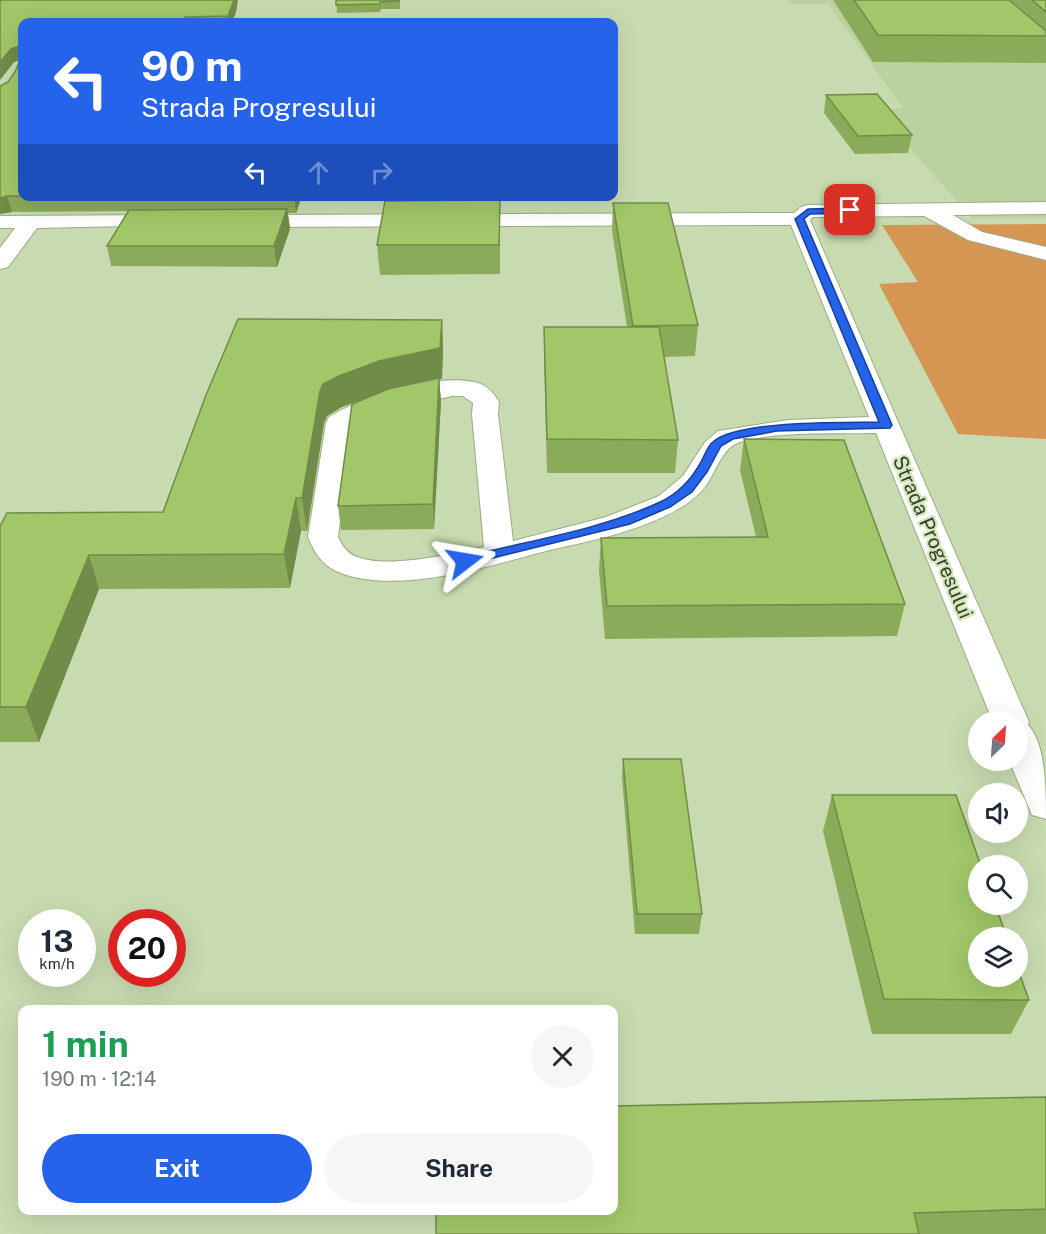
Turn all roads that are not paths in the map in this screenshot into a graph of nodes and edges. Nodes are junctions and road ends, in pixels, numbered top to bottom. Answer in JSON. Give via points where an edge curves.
{"nodes":[{"id":1,"x":1046,"y":208,"type":"edge"},
{"id":2,"x":927,"y":209,"type":"junction"},
{"id":3,"x":799,"y":219,"type":"junction"},
{"id":4,"x":185,"y":221,"type":"edge"},
{"id":5,"x":220,"y":221,"type":"edge"},
{"id":6,"x":0,"y":222,"type":"edge"},
{"id":7,"x":31,"y":222,"type":"junction"},
{"id":8,"x":1046,"y":254,"type":"edge"},
{"id":9,"x":0,"y":262,"type":"edge"},
{"id":10,"x":886,"y":425,"type":"junction"},
{"id":11,"x":502,"y":552,"type":"junction"},
{"id":12,"x":1006,"y":711,"type":"edge"},
{"id":13,"x":1028,"y":761,"type":"edge"},
{"id":14,"x":1046,"y":804,"type":"edge"}],
"edges":[{"from":1,"to":2,"type":"street"},
{"from":2,"to":3,"type":"street","via":[[808,211]]},
{"from":2,"to":8,"type":"street","via":[[975,236]]},
{"from":3,"to":5,"type":"street"},
{"from":3,"to":10,"type":"street","name":"Strada Progresului"},
{"from":4,"to":7,"type":"street"},
{"from":6,"to":7,"type":"street"},
{"from":7,"to":9,"type":"street"},
{"from":10,"to":11,"type":"street","via":[[777,428],[730,436],[717,444],[688,490],[665,505],[626,521]]},
{"from":10,"to":12,"type":"street","name":"Strada Progresului"},
{"from":11,"to":11,"type":"street","via":[[430,567],[382,570],[353,567],[338,560],[323,537],[339,423],[364,409],[447,388],[479,393],[486,402],[498,545]]},
{"from":13,"to":14,"type":"street"}]}
